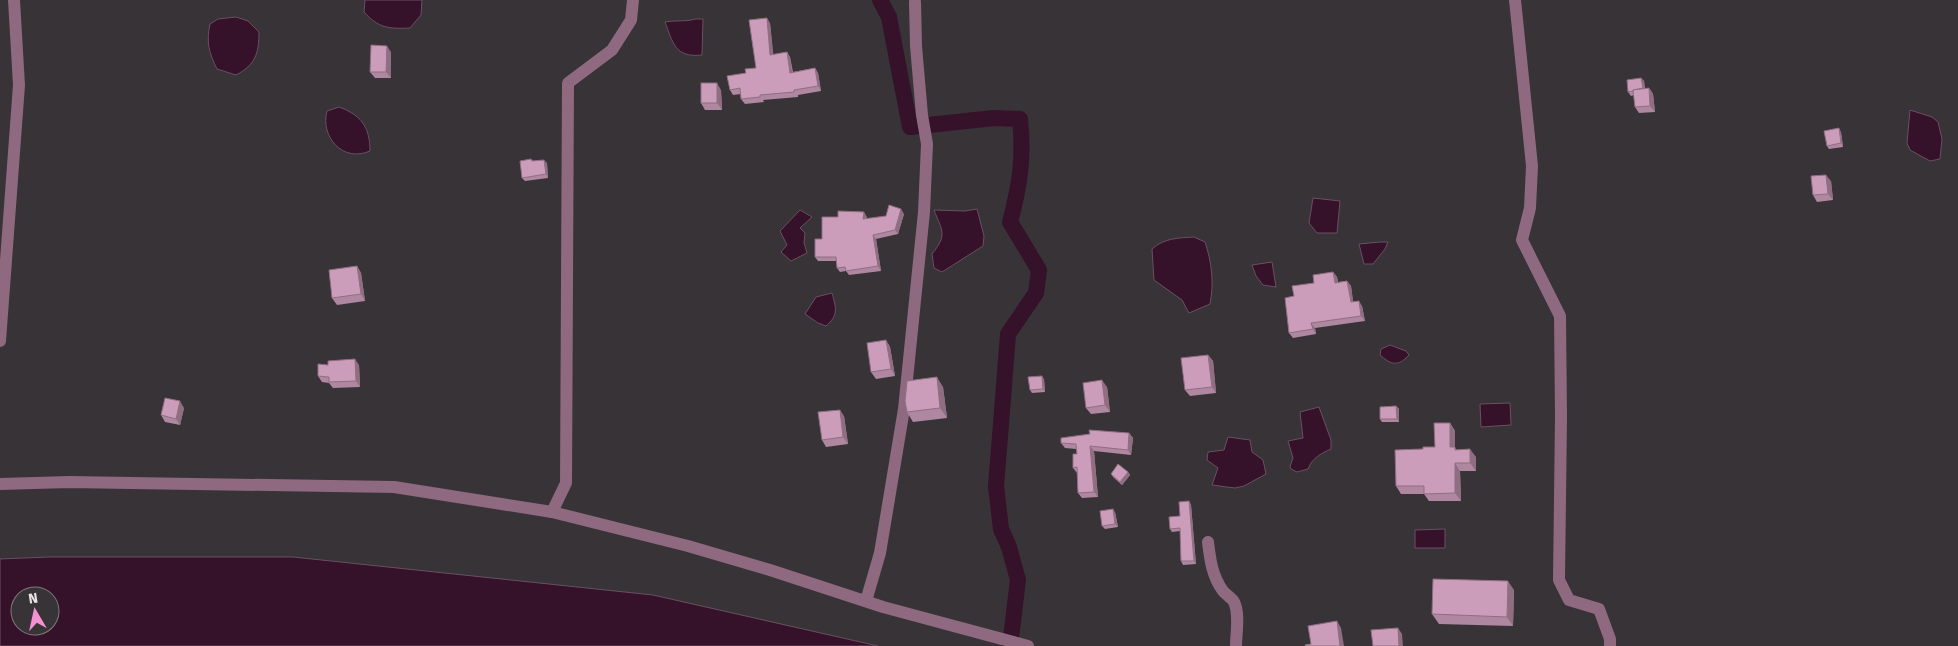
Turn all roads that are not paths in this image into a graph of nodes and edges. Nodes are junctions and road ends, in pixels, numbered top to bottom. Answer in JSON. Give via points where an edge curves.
{"nodes":[{"id":1,"x":14,"y":0,"type":"edge"},
{"id":2,"x":633,"y":0,"type":"edge"},
{"id":3,"x":1515,"y":0,"type":"edge"},
{"id":4,"x":915,"y":2,"type":"dead end"},
{"id":5,"x":0,"y":341,"type":"edge"},
{"id":6,"x":0,"y":484,"type":"edge"},
{"id":7,"x":552,"y":512,"type":"junction"},
{"id":8,"x":1208,"y":542,"type":"dead end"},
{"id":9,"x":866,"y":601,"type":"junction"},
{"id":10,"x":1025,"y":645,"type":"edge"},
{"id":11,"x":1236,"y":646,"type":"edge"},
{"id":12,"x":1610,"y":646,"type":"edge"}],
"edges":[{"from":1,"to":5,"type":"street","via":[[19,85]]},
{"from":2,"to":7,"type":"street","via":[[631,20],[612,50],[568,83],[566,483]]},
{"from":3,"to":12,"type":"street","via":[[1532,166],[1530,208],[1522,240],[1560,316],[1559,580],[1569,600],[1599,609]]},
{"from":4,"to":9,"type":"street","via":[[922,115],[928,144],[924,212],[904,409],[880,552]]},
{"from":6,"to":7,"type":"street","via":[[69,482],[394,487]]},
{"from":7,"to":9,"type":"street","via":[[688,546]]},
{"from":8,"to":11,"type":"street","via":[[1215,577],[1234,602]]},
{"from":9,"to":10,"type":"street"}]}
